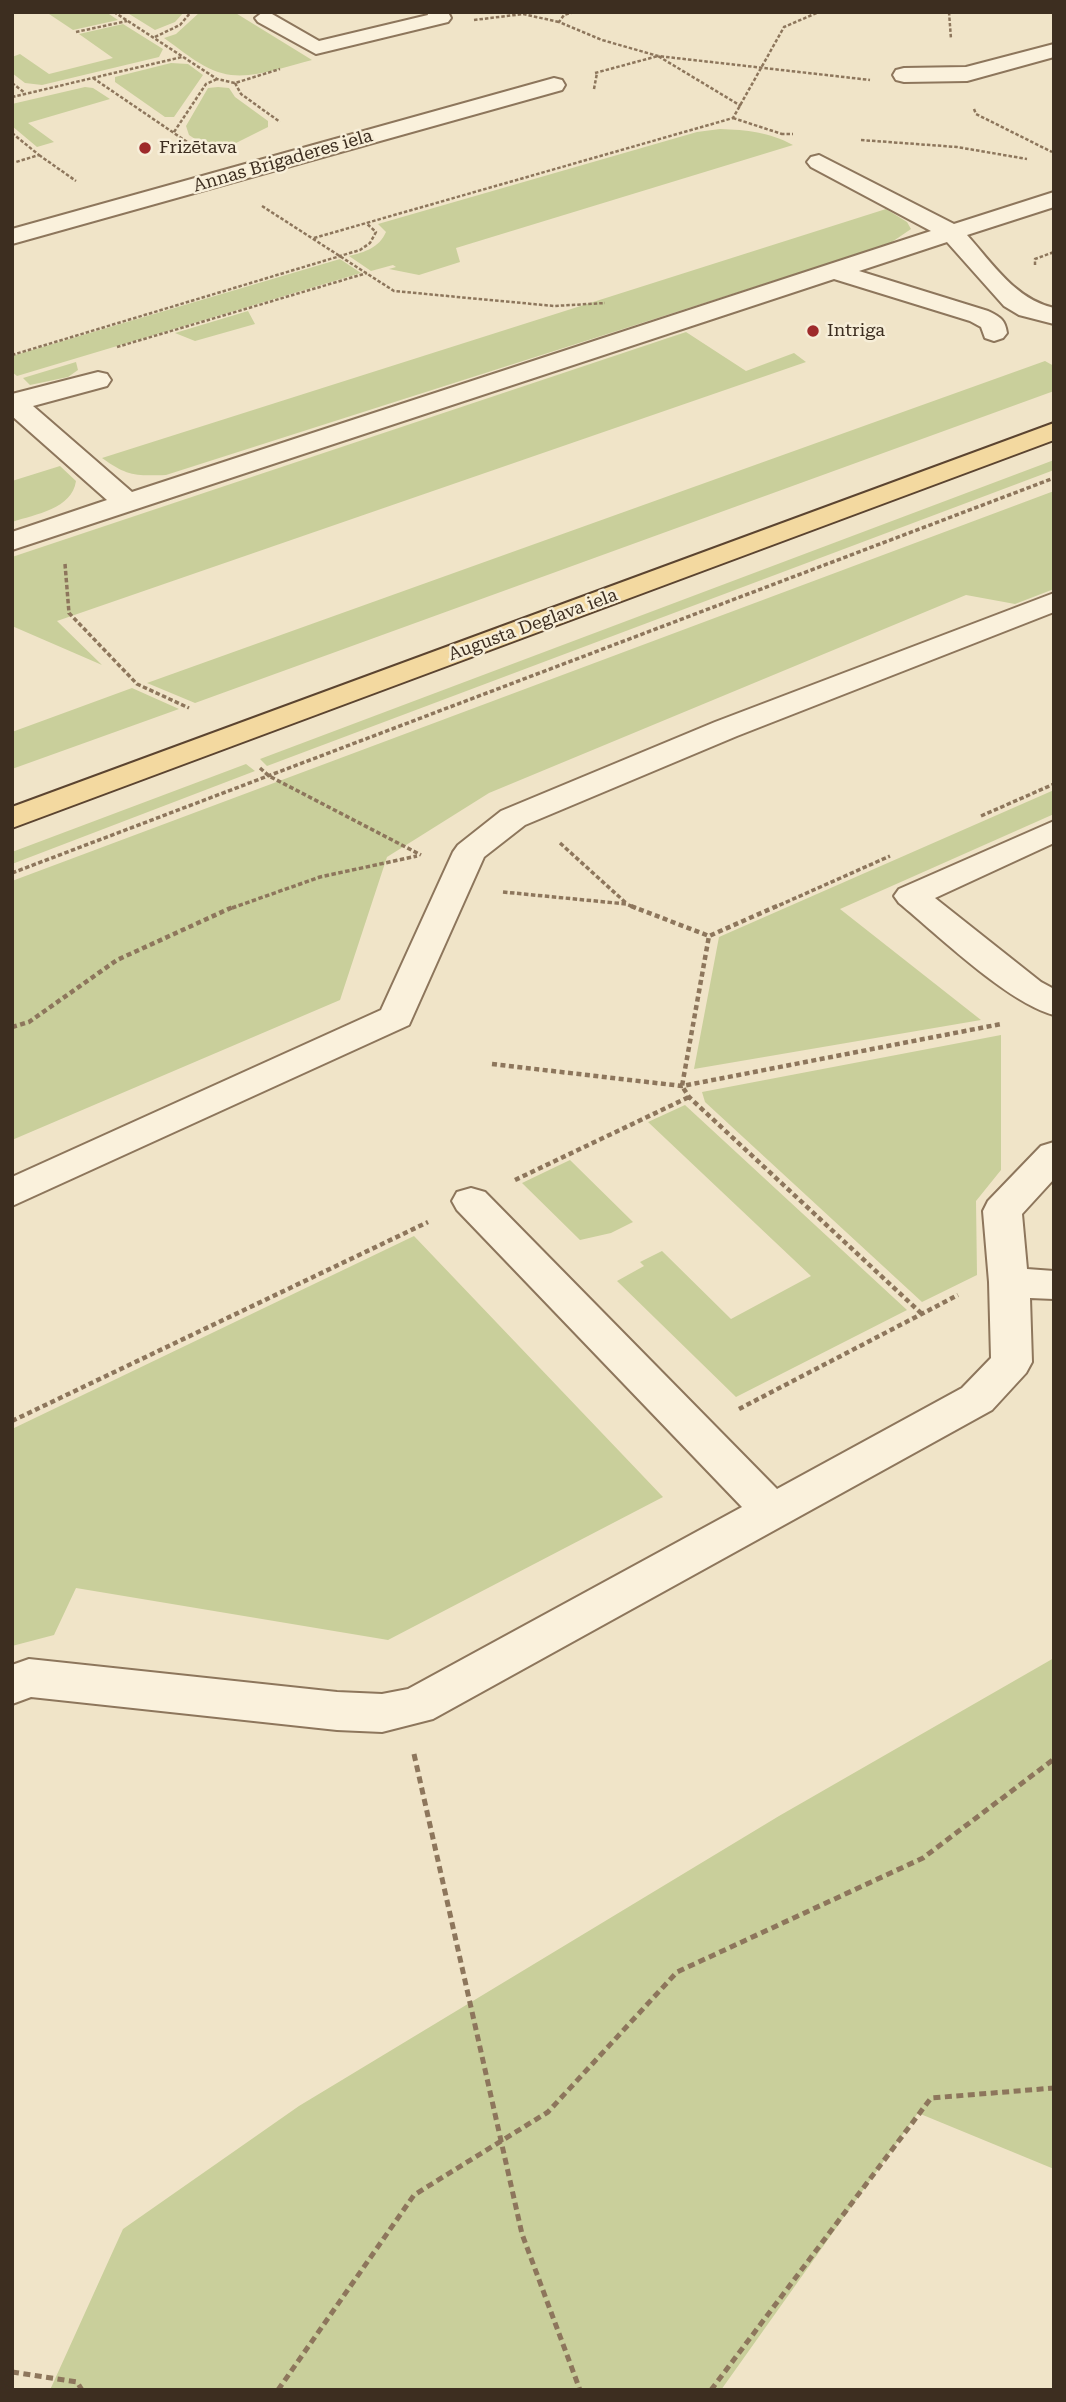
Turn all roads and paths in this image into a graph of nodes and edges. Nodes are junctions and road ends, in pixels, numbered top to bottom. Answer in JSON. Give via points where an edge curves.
{"nodes":[{"id":1,"x":114,"y":12,"type":"edge"},
{"id":2,"x":191,"y":12,"type":"edge"},
{"id":3,"x":287,"y":12,"type":"edge"},
{"id":4,"x":437,"y":12,"type":"edge"},
{"id":5,"x":574,"y":12,"type":"edge"},
{"id":6,"x":819,"y":12,"type":"edge"},
{"id":7,"x":128,"y":21,"type":"junction"},
{"id":8,"x":76,"y":32,"type":"dead end"},
{"id":9,"x":154,"y":37,"type":"junction"},
{"id":10,"x":1054,"y":50,"type":"edge"},
{"id":11,"x":659,"y":56,"type":"junction"},
{"id":12,"x":183,"y":57,"type":"junction"},
{"id":13,"x":763,"y":69,"type":"junction"},
{"id":14,"x":904,"y":75,"type":"joint"},
{"id":15,"x":93,"y":78,"type":"junction"},
{"id":16,"x":217,"y":79,"type":"junction"},
{"id":17,"x":12,"y":83,"type":"edge"},
{"id":18,"x":554,"y":85,"type":"joint"},
{"id":19,"x":26,"y":93,"type":"junction"},
{"id":20,"x":12,"y":97,"type":"edge"},
{"id":21,"x":741,"y":106,"type":"junction"},
{"id":22,"x":733,"y":118,"type":"junction"},
{"id":23,"x":282,"y":127,"type":"dead end"},
{"id":24,"x":174,"y":132,"type":"junction"},
{"id":25,"x":12,"y":133,"type":"edge"},
{"id":26,"x":793,"y":136,"type":"dead end"},
{"id":27,"x":849,"y":139,"type":"dead end"},
{"id":28,"x":194,"y":146,"type":"dead end"},
{"id":29,"x":1027,"y":159,"type":"dead end"},
{"id":30,"x":16,"y":162,"type":"dead end"},
{"id":31,"x":819,"y":162,"type":"dead end"},
{"id":32,"x":220,"y":179,"type":"junction"},
{"id":33,"x":1054,"y":199,"type":"edge"},
{"id":34,"x":366,"y":223,"type":"junction"},
{"id":35,"x":951,"y":232,"type":"junction"},
{"id":36,"x":12,"y":237,"type":"edge"},
{"id":37,"x":313,"y":238,"type":"junction"},
{"id":38,"x":341,"y":256,"type":"junction"},
{"id":39,"x":833,"y":271,"type":"junction"},
{"id":40,"x":367,"y":273,"type":"junction"},
{"id":41,"x":607,"y":303,"type":"dead end"},
{"id":42,"x":1054,"y":316,"type":"edge"},
{"id":43,"x":994,"y":333,"type":"dead end"},
{"id":44,"x":117,"y":347,"type":"dead end"},
{"id":45,"x":12,"y":355,"type":"edge"},
{"id":46,"x":98,"y":380,"type":"dead end"},
{"id":47,"x":13,"y":403,"type":"edge"},
{"id":48,"x":1054,"y":432,"type":"edge"},
{"id":49,"x":1054,"y":478,"type":"edge"},
{"id":50,"x":127,"y":503,"type":"junction"},
{"id":51,"x":62,"y":524,"type":"junction"},
{"id":52,"x":12,"y":541,"type":"edge"},
{"id":53,"x":1054,"y":601,"type":"edge"},
{"id":54,"x":193,"y":710,"type":"dead end"},
{"id":55,"x":269,"y":776,"type":"junction"},
{"id":56,"x":1054,"y":784,"type":"edge"},
{"id":57,"x":12,"y":818,"type":"edge"},
{"id":58,"x":977,"y":818,"type":"dead end"},
{"id":59,"x":1054,"y":831,"type":"edge"},
{"id":60,"x":554,"y":837,"type":"dead end"},
{"id":61,"x":901,"y":851,"type":"dead end"},
{"id":62,"x":470,"y":852,"type":"junction"},
{"id":63,"x":421,"y":855,"type":"junction"},
{"id":64,"x":12,"y":873,"type":"edge"},
{"id":65,"x":499,"y":891,"type":"dead end"},
{"id":66,"x":626,"y":904,"type":"junction"},
{"id":67,"x":709,"y":936,"type":"junction"},
{"id":68,"x":1054,"y":1004,"type":"edge"},
{"id":69,"x":1005,"y":1023,"type":"dead end"},
{"id":70,"x":12,"y":1027,"type":"edge"},
{"id":71,"x":492,"y":1063,"type":"dead end"},
{"id":72,"x":682,"y":1086,"type":"junction"},
{"id":73,"x":689,"y":1097,"type":"junction"},
{"id":74,"x":1054,"y":1155,"type":"edge"},
{"id":75,"x":12,"y":1193,"type":"edge"},
{"id":76,"x":471,"y":1201,"type":"junction"},
{"id":77,"x":1009,"y":1282,"type":"junction"},
{"id":78,"x":1054,"y":1285,"type":"edge"},
{"id":79,"x":922,"y":1314,"type":"junction"},
{"id":80,"x":12,"y":1421,"type":"edge"},
{"id":81,"x":695,"y":1432,"type":"junction"},
{"id":82,"x":772,"y":1511,"type":"junction"},
{"id":83,"x":12,"y":1685,"type":"edge"},
{"id":84,"x":404,"y":1708,"type":"junction"},
{"id":85,"x":1054,"y":1759,"type":"edge"},
{"id":86,"x":1054,"y":2088,"type":"edge"},
{"id":87,"x":500,"y":2142,"type":"junction"},
{"id":88,"x":12,"y":2372,"type":"edge"},
{"id":89,"x":82,"y":2390,"type":"edge"},
{"id":90,"x":278,"y":2390,"type":"edge"},
{"id":91,"x":580,"y":2390,"type":"edge"},
{"id":92,"x":711,"y":2390,"type":"edge"}],
"edges":[{"from":1,"to":7,"type":"path"},
{"from":2,"to":9,"type":"path","via":[[180,25]]},
{"from":3,"to":4,"type":"street","via":[[265,18],[316,48],[441,18]]},
{"from":5,"to":11,"type":"path","via":[[559,22],[601,40]]},
{"from":6,"to":13,"type":"path","via":[[784,27]]},
{"from":7,"to":8,"type":"path"},
{"from":7,"to":9,"type":"path"},
{"from":9,"to":12,"type":"path"},
{"from":10,"to":14,"type":"street","via":[[967,74]]},
{"from":11,"to":13,"type":"path"},
{"from":11,"to":18,"type":"path"},
{"from":11,"to":21,"type":"path"},
{"from":12,"to":15,"type":"path"},
{"from":12,"to":16,"type":"path"},
{"from":13,"to":14,"type":"path","via":[[890,82]]},
{"from":13,"to":21,"type":"path"},
{"from":15,"to":19,"type":"path"},
{"from":15,"to":24,"type":"path"},
{"from":16,"to":23,"type":"path","via":[[234,83]]},
{"from":16,"to":24,"type":"path","via":[[205,84]]},
{"from":17,"to":19,"type":"path"},
{"from":18,"to":32,"type":"street","name":"Annas Brigaderes iela"},
{"from":19,"to":20,"type":"path"},
{"from":21,"to":22,"type":"path"},
{"from":22,"to":26,"type":"path"},
{"from":22,"to":34,"type":"path"},
{"from":24,"to":28,"type":"path"},
{"from":25,"to":30,"type":"path","via":[[39,155]]},
{"from":27,"to":29,"type":"path","via":[[957,147]]},
{"from":31,"to":35,"type":"street"},
{"from":32,"to":36,"type":"street","name":"Annas Brigaderes iela"},
{"from":32,"to":37,"type":"path"},
{"from":33,"to":35,"type":"street"},
{"from":34,"to":37,"type":"path"},
{"from":34,"to":38,"type":"path","via":[[376,232],[370,243]]},
{"from":35,"to":39,"type":"street"},
{"from":35,"to":42,"type":"street","via":[[1013,301]]},
{"from":37,"to":38,"type":"path"},
{"from":38,"to":40,"type":"path"},
{"from":38,"to":45,"type":"path"},
{"from":39,"to":43,"type":"street","via":[[979,316],[993,323]]},
{"from":39,"to":50,"type":"street"},
{"from":40,"to":41,"type":"path","via":[[394,291],[554,306]]},
{"from":40,"to":44,"type":"path"},
{"from":46,"to":47,"type":"street"},
{"from":47,"to":50,"type":"street"},
{"from":48,"to":57,"type":"main road","name":"Augusta Deglava iela"},
{"from":49,"to":55,"type":"path"},
{"from":50,"to":51,"type":"street"},
{"from":51,"to":52,"type":"street"},
{"from":51,"to":54,"type":"path","via":[[69,612],[137,684]]},
{"from":53,"to":62,"type":"street","via":[[513,818]]},
{"from":55,"to":63,"type":"path"},
{"from":55,"to":64,"type":"path"},
{"from":56,"to":58,"type":"path"},
{"from":59,"to":68,"type":"street","via":[[911,896],[1028,990]]},
{"from":60,"to":66,"type":"path"},
{"from":61,"to":67,"type":"path"},
{"from":62,"to":63,"type":"path","via":[[441,850]]},
{"from":62,"to":75,"type":"street","via":[[396,1017]]},
{"from":63,"to":70,"type":"path","via":[[320,877],[242,903],[117,960],[29,1022]]},
{"from":65,"to":66,"type":"path"},
{"from":66,"to":67,"type":"path"},
{"from":67,"to":72,"type":"path"},
{"from":69,"to":72,"type":"path"},
{"from":71,"to":72,"type":"path"},
{"from":72,"to":73,"type":"path"},
{"from":73,"to":76,"type":"path"},
{"from":73,"to":79,"type":"path"},
{"from":74,"to":77,"type":"street","via":[[1002,1211]]},
{"from":76,"to":80,"type":"path"},
{"from":76,"to":81,"type":"street"},
{"from":77,"to":78,"type":"street"},
{"from":77,"to":79,"type":"path","via":[[975,1287]]},
{"from":77,"to":82,"type":"street","via":[[1012,1362],[977,1399]]},
{"from":79,"to":81,"type":"path"},
{"from":81,"to":82,"type":"street"},
{"from":82,"to":84,"type":"street","via":[[417,1706]]},
{"from":83,"to":84,"type":"street","via":[[29,1678],[337,1711],[382,1713]]},
{"from":84,"to":87,"type":"path"},
{"from":85,"to":87,"type":"path","via":[[923,1858],[677,1972],[548,2112]]},
{"from":86,"to":92,"type":"path","via":[[931,2098]]},
{"from":87,"to":90,"type":"path","via":[[414,2195]]},
{"from":87,"to":91,"type":"path","via":[[522,2234]]},
{"from":88,"to":89,"type":"path","via":[[77,2382]]}]}
